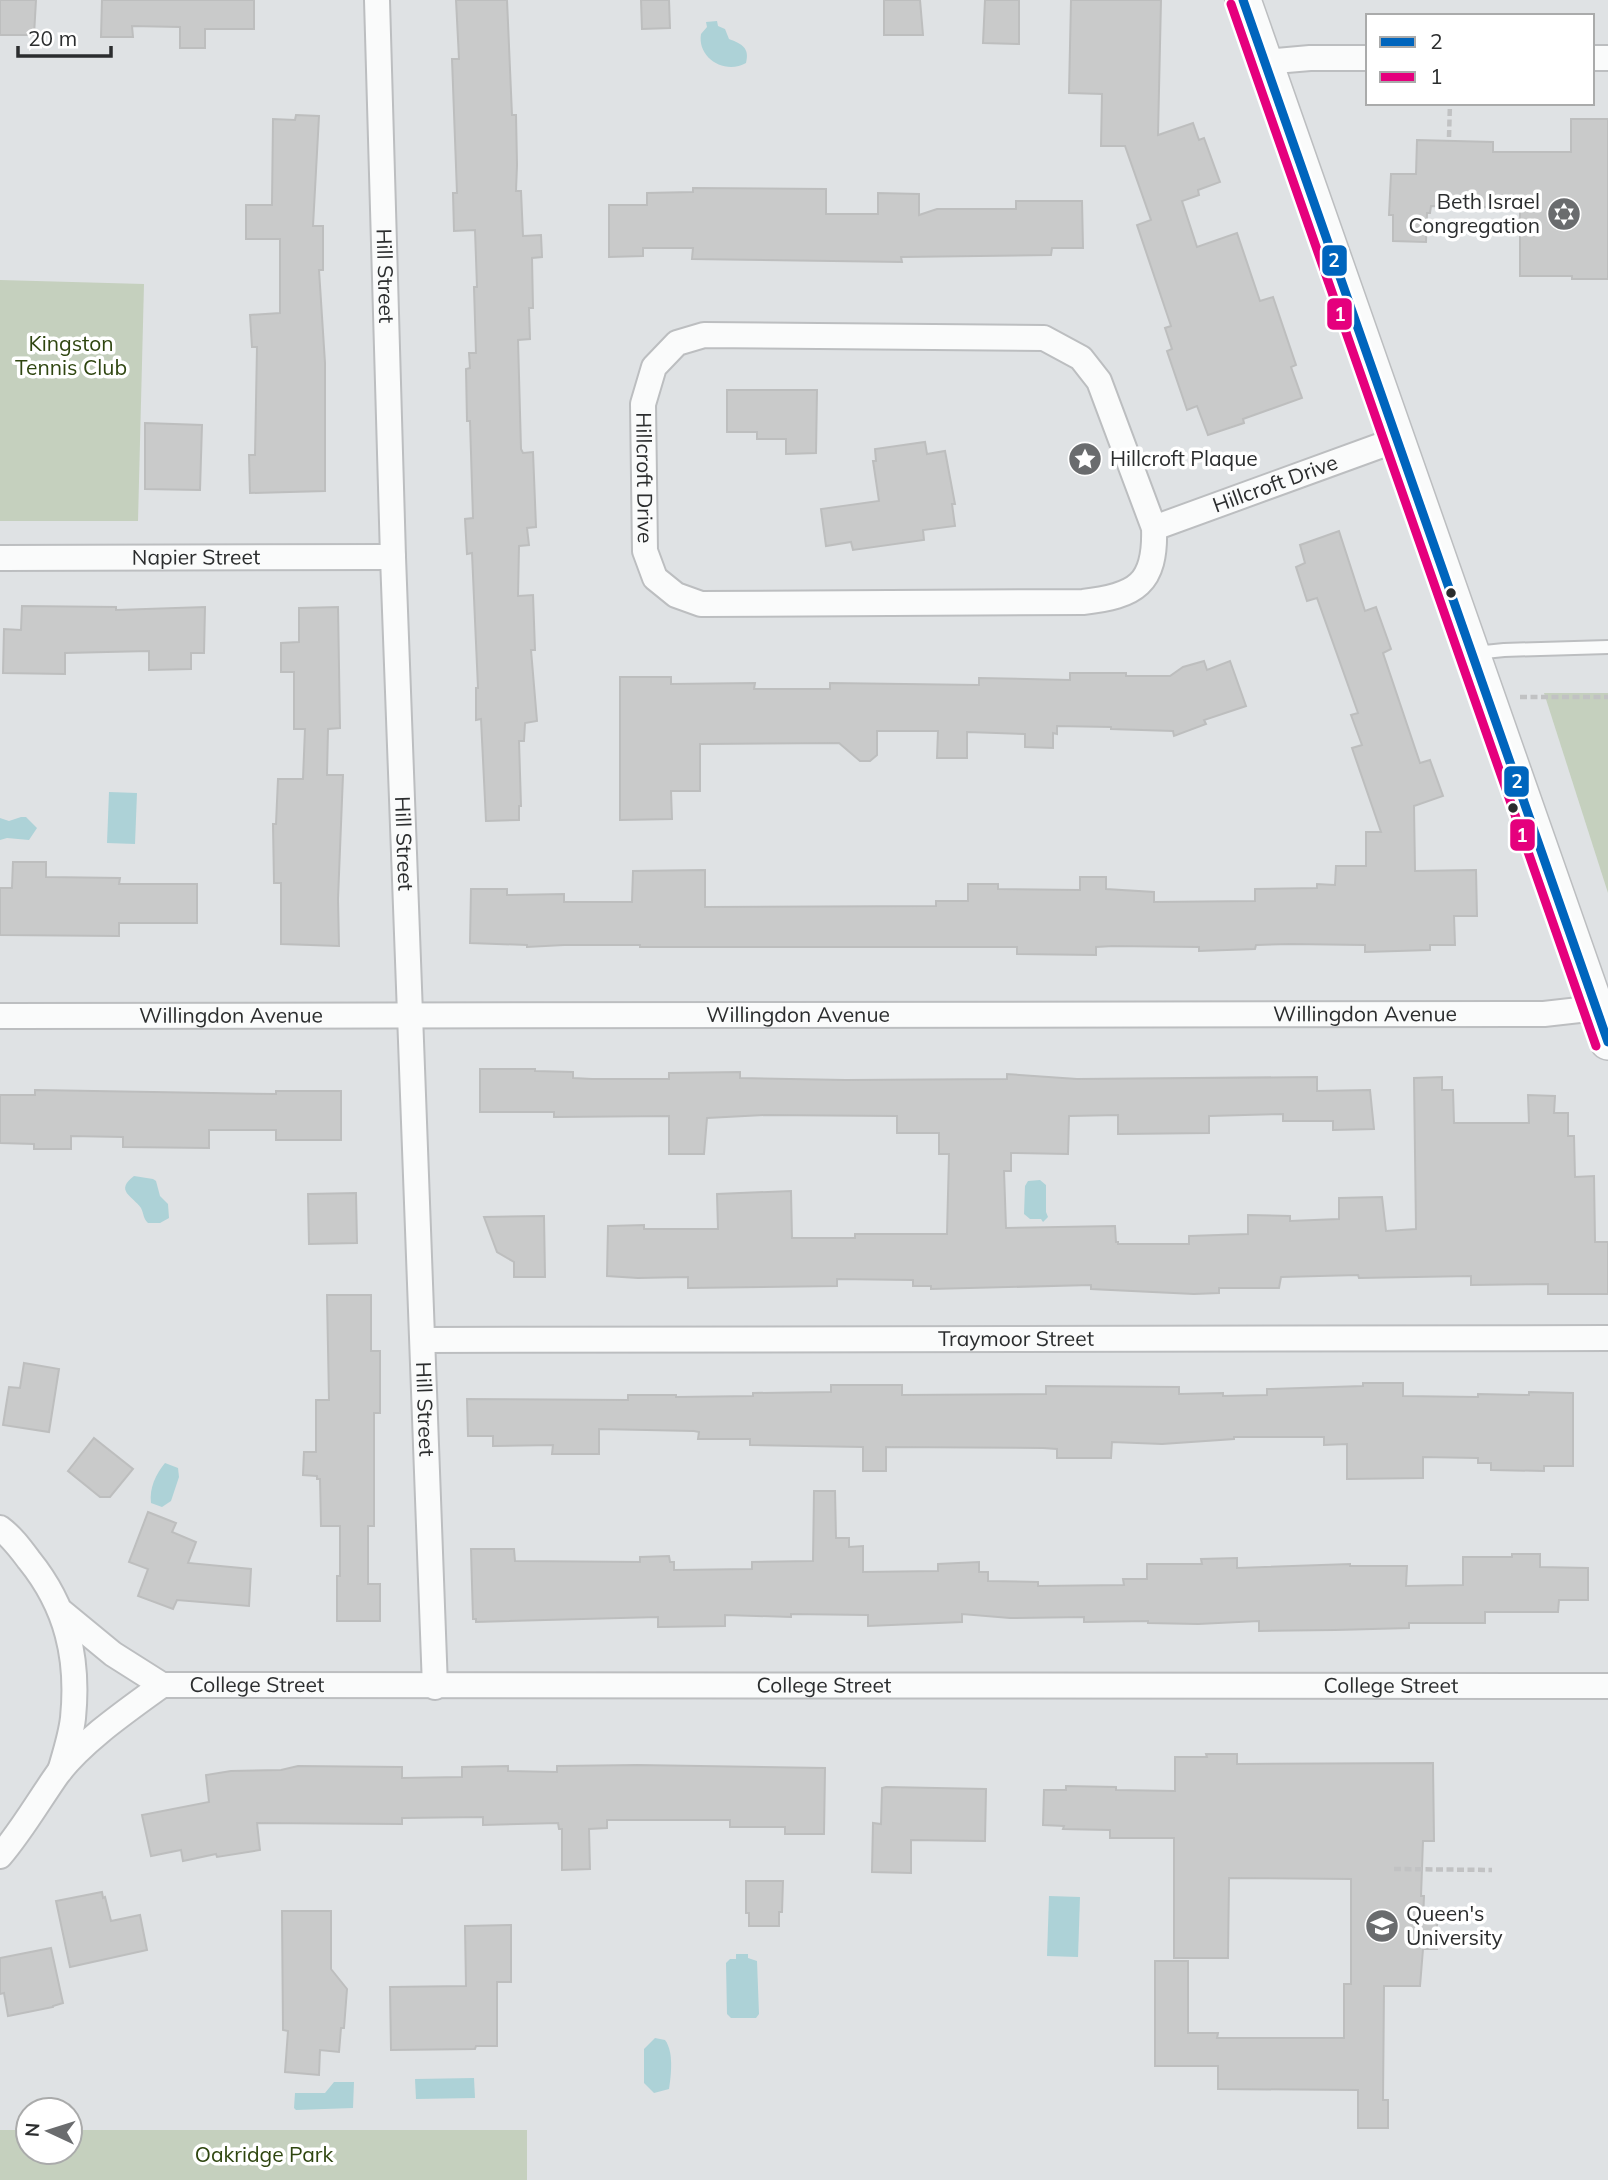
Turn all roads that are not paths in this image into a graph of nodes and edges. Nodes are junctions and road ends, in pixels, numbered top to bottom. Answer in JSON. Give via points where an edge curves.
{"nodes":[{"id":1,"x":377,"y":0,"type":"edge"},
{"id":2,"x":1243,"y":0,"type":"edge"},
{"id":3,"x":1366,"y":58,"type":"edge"},
{"id":4,"x":1265,"y":62,"type":"junction"},
{"id":5,"x":1396,"y":440,"type":"junction"},
{"id":6,"x":1154,"y":528,"type":"junction"},
{"id":7,"x":0,"y":558,"type":"edge"},
{"id":8,"x":393,"y":558,"type":"junction"},
{"id":9,"x":1608,"y":647,"type":"edge"},
{"id":10,"x":1471,"y":653,"type":"junction"},
{"id":11,"x":1604,"y":1008,"type":"edge"},
{"id":12,"x":410,"y":1014,"type":"junction"},
{"id":13,"x":0,"y":1016,"type":"edge"},
{"id":14,"x":1608,"y":1042,"type":"edge"},
{"id":15,"x":1608,"y":1338,"type":"edge"},
{"id":16,"x":423,"y":1340,"type":"junction"},
{"id":17,"x":0,"y":1528,"type":"edge"},
{"id":18,"x":62,"y":1612,"type":"junction"},
{"id":19,"x":162,"y":1685,"type":"junction"},
{"id":20,"x":435,"y":1686,"type":"junction"},
{"id":21,"x":1608,"y":1686,"type":"edge"},
{"id":22,"x":60,"y":1771,"type":"junction"},
{"id":23,"x":0,"y":1856,"type":"edge"}],
"edges":[{"from":1,"to":8,"type":"street","name":"Hill Street"},
{"from":2,"to":4,"type":"main road"},
{"from":3,"to":4,"type":"street"},
{"from":4,"to":5,"type":"main road"},
{"from":5,"to":6,"type":"street","name":"Hillcroft Drive"},
{"from":5,"to":10,"type":"main road"},
{"from":6,"to":6,"type":"street","name":"Hillcroft Drive","via":[[1155,552],[1147,577],[1112,599],[701,604],[676,595],[655,578],[645,551],[643,404],[654,367],[677,343],[704,335],[1044,338],[1081,358],[1099,381]]},
{"from":7,"to":8,"type":"street","name":"Napier Street"},
{"from":8,"to":12,"type":"street","name":"Hill Street"},
{"from":9,"to":10,"type":"lane"},
{"from":10,"to":11,"type":"main road"},
{"from":11,"to":12,"type":"street","name":"Willingdon Avenue","via":[[1544,1014]]},
{"from":11,"to":14,"type":"main road"},
{"from":12,"to":13,"type":"street","name":"Willingdon Avenue"},
{"from":12,"to":16,"type":"street","name":"Hill Street"},
{"from":15,"to":16,"type":"street","name":"Traymoor Street"},
{"from":16,"to":20,"type":"street","name":"Hill Street"},
{"from":17,"to":18,"type":"street","name":"College Street","via":[[41,1574]]},
{"from":18,"to":19,"type":"street","name":"College Street","via":[[113,1654]]},
{"from":18,"to":22,"type":"street","name":"College Street","via":[[74,1684],[73,1720]]},
{"from":19,"to":20,"type":"street","name":"College Street"},
{"from":19,"to":22,"type":"street","via":[[108,1725]]},
{"from":20,"to":21,"type":"street","name":"College Street"},
{"from":22,"to":23,"type":"street"}]}
